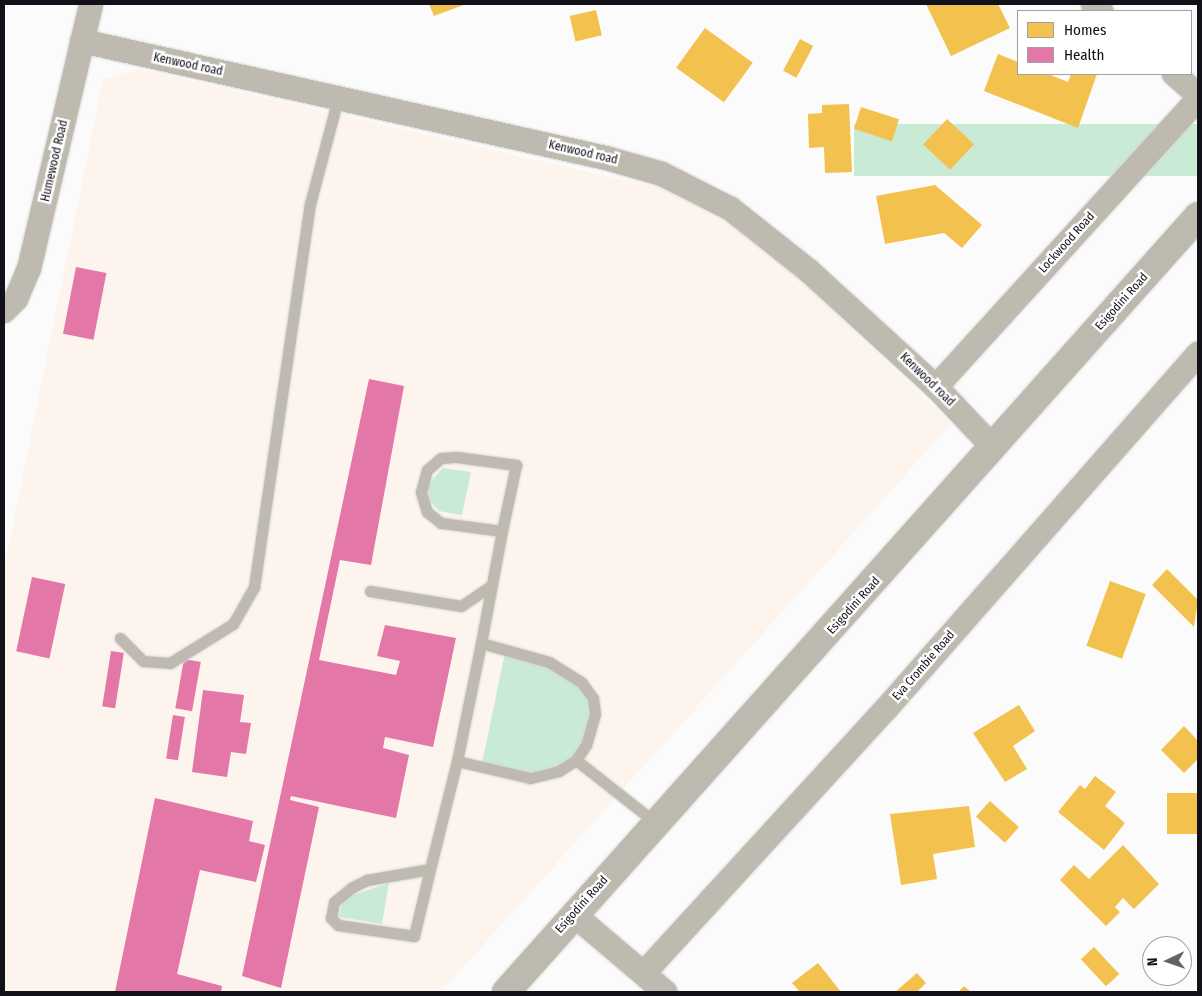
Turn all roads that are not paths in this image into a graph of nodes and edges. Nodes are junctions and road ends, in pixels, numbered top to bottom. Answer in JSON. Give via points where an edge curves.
{"nodes":[{"id":1,"x":91,"y":4,"type":"edge"},
{"id":2,"x":82,"y":41,"type":"junction"},
{"id":3,"x":1175,"y":75,"type":"edge"},
{"id":4,"x":1198,"y":97,"type":"edge"},
{"id":5,"x":338,"y":98,"type":"junction"},
{"id":6,"x":1198,"y":216,"type":"edge"},
{"id":7,"x":4,"y":311,"type":"edge"},
{"id":8,"x":1198,"y":354,"type":"edge"},
{"id":9,"x":936,"y":386,"type":"junction"},
{"id":10,"x":992,"y":446,"type":"junction"},
{"id":11,"x":502,"y":531,"type":"junction"},
{"id":12,"x":492,"y":585,"type":"junction"},
{"id":13,"x":370,"y":591,"type":"dead end"},
{"id":14,"x":120,"y":638,"type":"dead end"},
{"id":15,"x":481,"y":643,"type":"junction"},
{"id":16,"x":576,"y":760,"type":"junction"},
{"id":17,"x":457,"y":761,"type":"junction"},
{"id":18,"x":656,"y":823,"type":"junction"},
{"id":19,"x":430,"y":869,"type":"junction"},
{"id":20,"x":573,"y":914,"type":"junction"},
{"id":21,"x":644,"y":973,"type":"junction"},
{"id":22,"x":506,"y":992,"type":"edge"},
{"id":23,"x":665,"y":992,"type":"edge"}],
"edges":[{"from":1,"to":2,"type":"street","name":"Humewood Road"},
{"from":2,"to":5,"type":"street","name":"Kenwood road"},
{"from":2,"to":7,"type":"street","name":"Humewood Road","via":[[29,269],[16,299]]},
{"from":3,"to":4,"type":"street"},
{"from":4,"to":9,"type":"street","name":"Lockwood Road"},
{"from":5,"to":9,"type":"street","name":"Kenwood road","via":[[662,174],[731,209],[809,271]]},
{"from":5,"to":14,"type":"lane","via":[[310,204],[254,587],[233,624],[170,663],[143,661]]},
{"from":6,"to":10,"type":"main road","name":"Esigodini Road"},
{"from":8,"to":21,"type":"street","name":"Eva Crombie Road","via":[[886,709]]},
{"from":9,"to":10,"type":"street","name":"Kenwood road"},
{"from":10,"to":18,"type":"main road","name":"Esigodini Road"},
{"from":11,"to":11,"type":"lane","via":[[441,523],[426,512],[420,492],[427,470],[441,458],[457,456],[516,465]]},
{"from":11,"to":12,"type":"lane"},
{"from":12,"to":13,"type":"lane","via":[[461,606]]},
{"from":12,"to":15,"type":"lane"},
{"from":15,"to":16,"type":"lane","via":[[549,662],[582,683],[593,698],[594,714],[586,745]]},
{"from":15,"to":17,"type":"lane"},
{"from":16,"to":17,"type":"lane","via":[[559,771],[530,778]]},
{"from":16,"to":18,"type":"lane"},
{"from":17,"to":19,"type":"lane"},
{"from":18,"to":20,"type":"main road","name":"Esigodini Road"},
{"from":19,"to":19,"type":"lane","via":[[366,880],[334,902],[331,918],[338,926],[414,936]]},
{"from":20,"to":21,"type":"street"},
{"from":20,"to":22,"type":"main road","name":"Esigodini Road"},
{"from":21,"to":23,"type":"street"}]}
